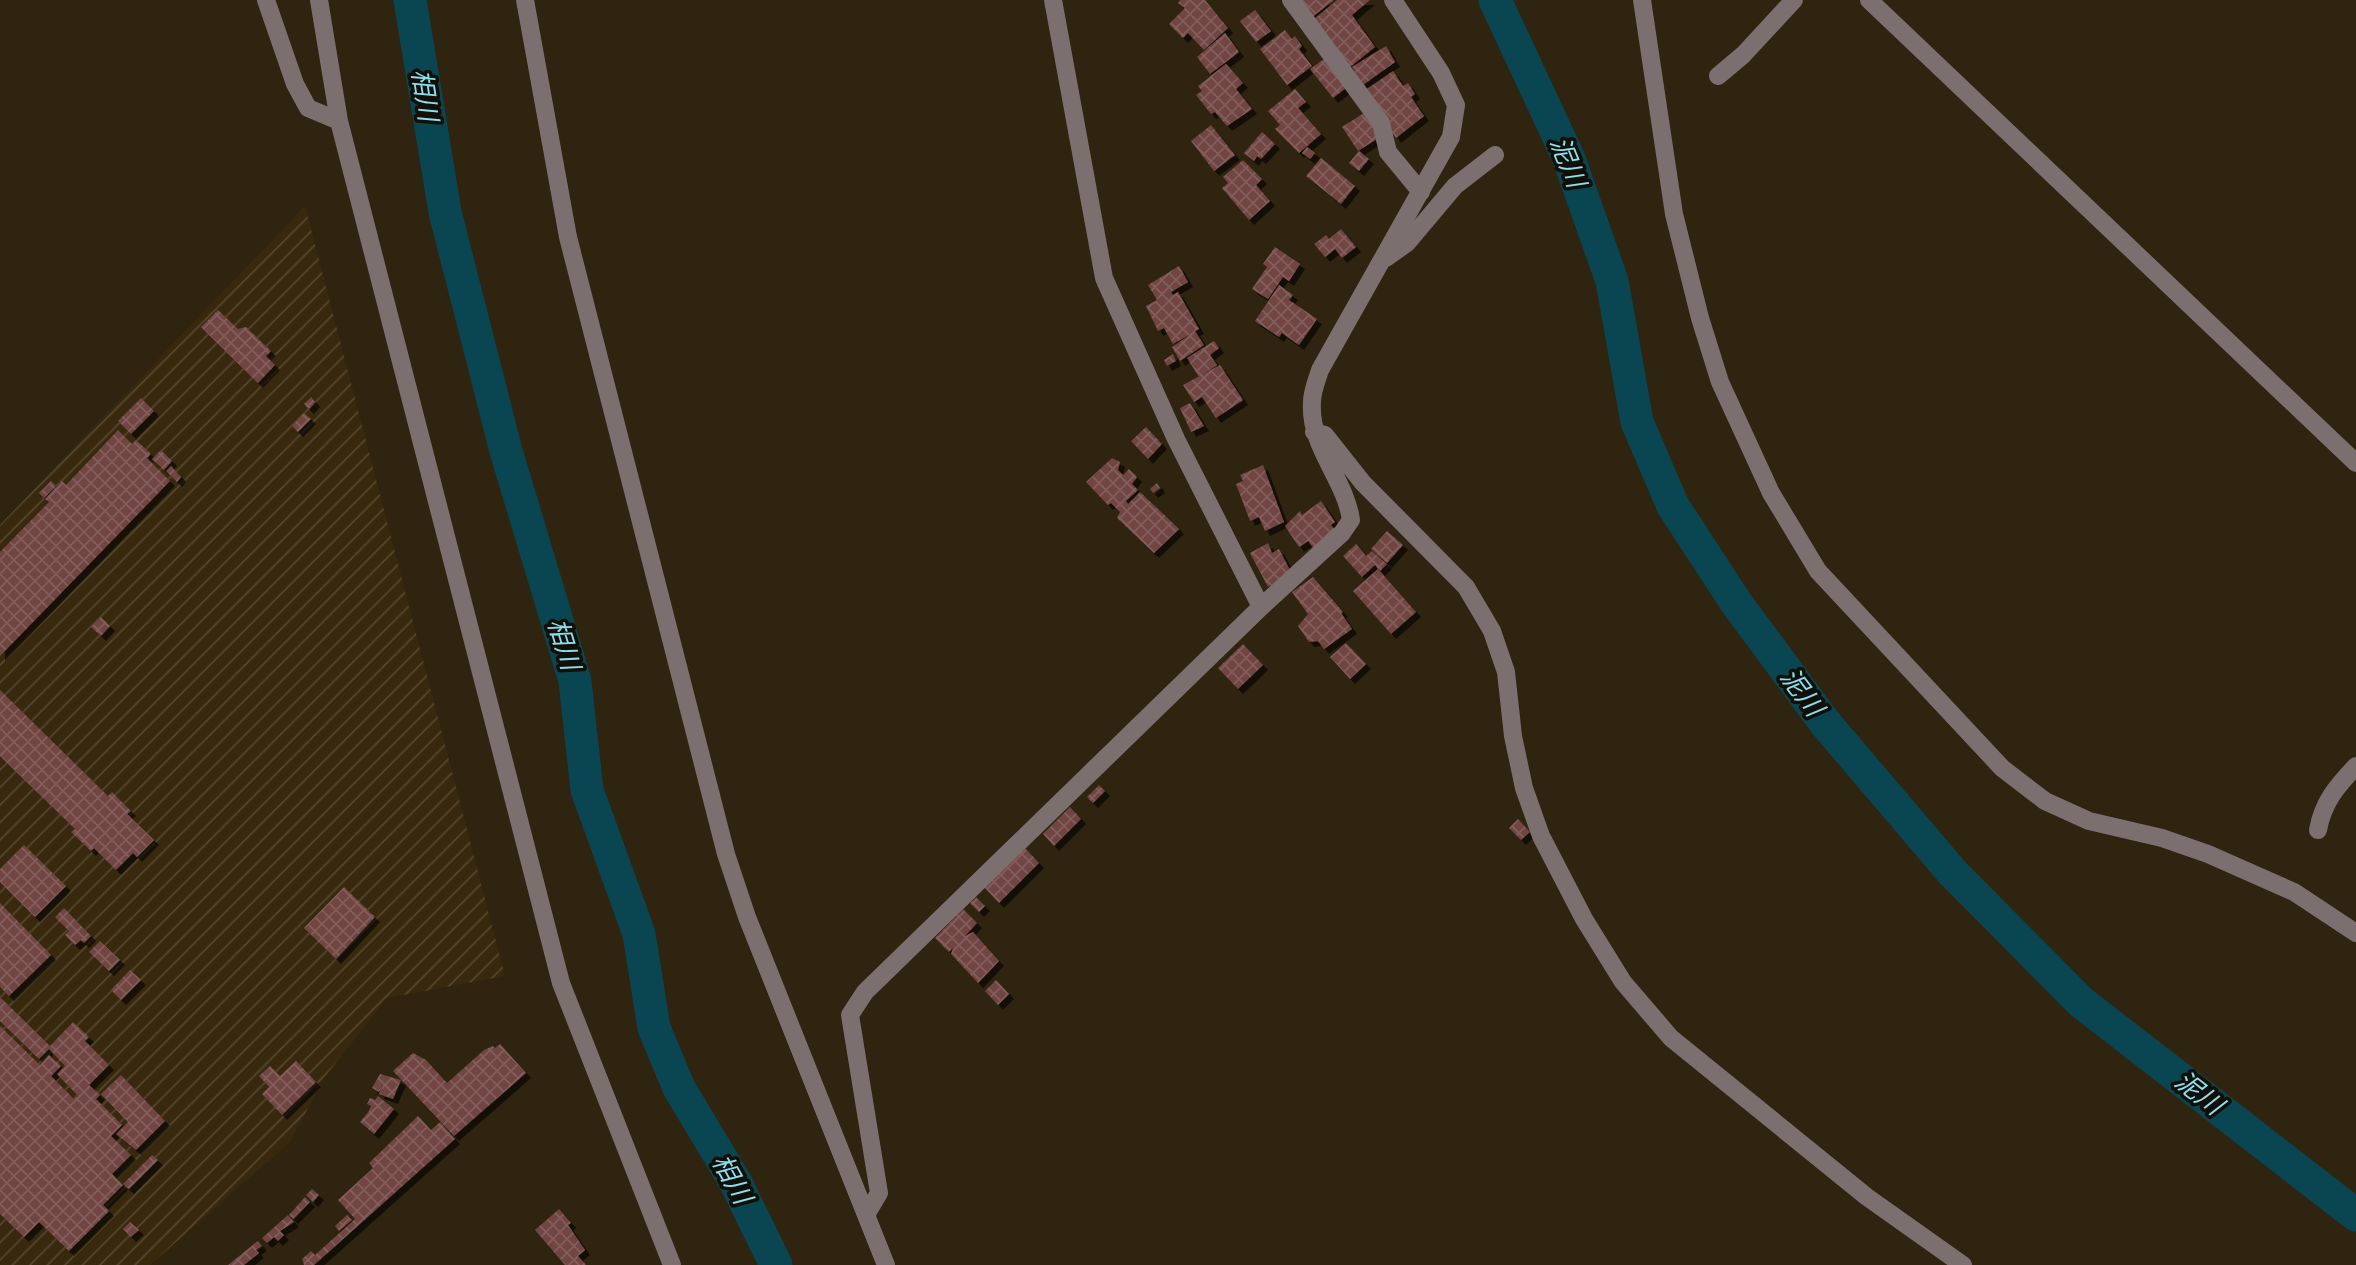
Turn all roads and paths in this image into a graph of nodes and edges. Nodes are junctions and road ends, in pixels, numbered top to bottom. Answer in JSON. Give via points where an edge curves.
{"nodes":[{"id":1,"x":266,"y":0,"type":"edge"},
{"id":2,"x":319,"y":0,"type":"edge"},
{"id":3,"x":525,"y":0,"type":"edge"},
{"id":4,"x":1053,"y":0,"type":"edge"},
{"id":5,"x":1291,"y":0,"type":"edge"},
{"id":6,"x":1393,"y":0,"type":"edge"},
{"id":7,"x":1642,"y":0,"type":"edge"},
{"id":8,"x":1794,"y":0,"type":"edge"},
{"id":9,"x":1869,"y":0,"type":"edge"},
{"id":10,"x":1718,"y":76,"type":"dead end"},
{"id":11,"x":339,"y":121,"type":"junction"},
{"id":12,"x":1495,"y":155,"type":"dead end"},
{"id":13,"x":1421,"y":192,"type":"junction"},
{"id":14,"x":1379,"y":264,"type":"junction"},
{"id":15,"x":1314,"y":432,"type":"junction"},
{"id":16,"x":2356,"y":463,"type":"edge"},
{"id":17,"x":1261,"y":607,"type":"junction"},
{"id":18,"x":2356,"y":766,"type":"edge"},
{"id":19,"x":2318,"y":830,"type":"dead end"},
{"id":20,"x":2356,"y":933,"type":"edge"},
{"id":21,"x":866,"y":1215,"type":"junction"},
{"id":22,"x":672,"y":1265,"type":"edge"},
{"id":23,"x":886,"y":1265,"type":"edge"},
{"id":24,"x":1963,"y":1265,"type":"edge"}],
"edges":[{"from":1,"to":11,"type":"street","via":[[295,84],[309,108]]},
{"from":2,"to":11,"type":"street"},
{"from":3,"to":21,"type":"street","via":[[568,237],[726,854]]},
{"from":4,"to":17,"type":"street","via":[[1104,278],[1176,439]]},
{"from":5,"to":13,"type":"street","via":[[1367,102],[1381,123],[1388,152]]},
{"from":6,"to":13,"type":"street","via":[[1457,105],[1451,137]]},
{"from":7,"to":20,"type":"street","via":[[1674,214],[1700,318],[1720,382],[1771,493],[1818,571],[2002,768],[2045,801],[2090,821],[2208,854],[2294,892]]},
{"from":8,"to":10,"type":"street"},
{"from":9,"to":16,"type":"street"},
{"from":11,"to":22,"type":"street","via":[[561,983]]},
{"from":12,"to":14,"type":"street","via":[[1454,186],[1406,243]]},
{"from":13,"to":14,"type":"street"},
{"from":14,"to":15,"type":"street","via":[[1320,370],[1311,400]]},
{"from":15,"to":17,"type":"street","via":[[1349,504],[1351,520]]},
{"from":15,"to":24,"type":"street","via":[[1325,435],[1363,482],[1466,587],[1492,631],[1506,672],[1524,788],[1541,836],[1623,982],[1671,1038],[1867,1197]]},
{"from":17,"to":21,"type":"street","via":[[865,992],[850,1015],[879,1193]]},
{"from":18,"to":19,"type":"street","via":[[2333,791]]},
{"from":21,"to":23,"type":"street"}]}
